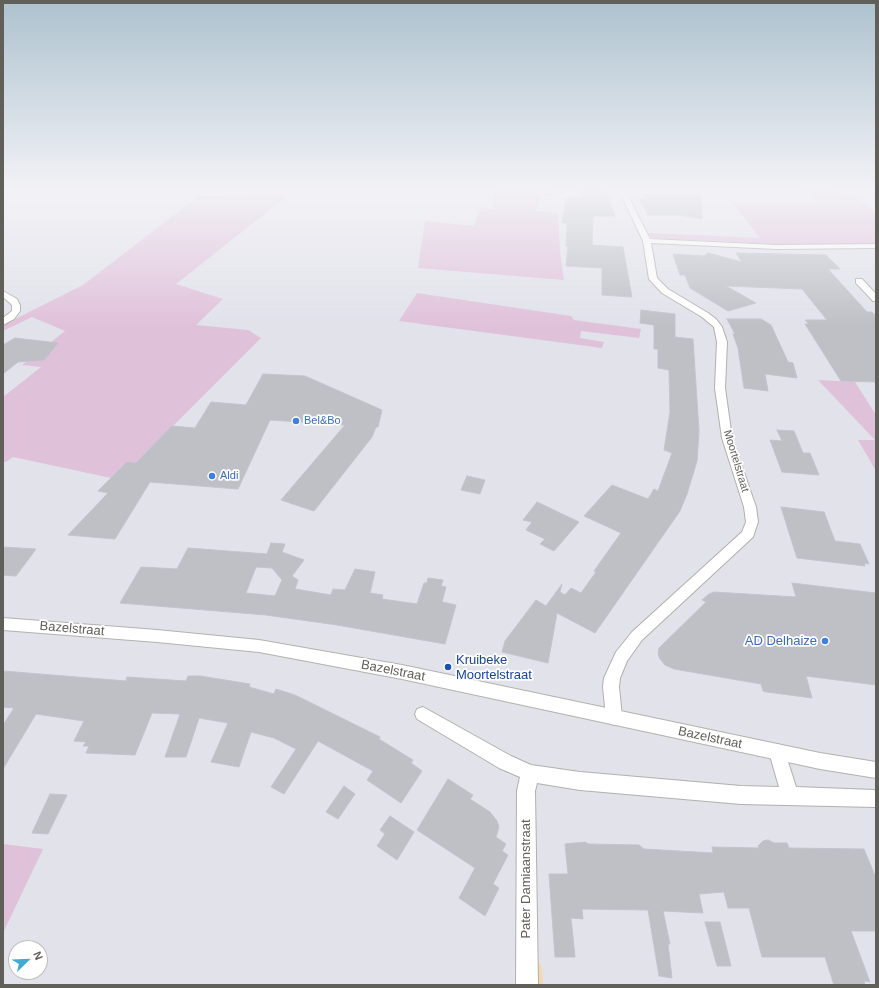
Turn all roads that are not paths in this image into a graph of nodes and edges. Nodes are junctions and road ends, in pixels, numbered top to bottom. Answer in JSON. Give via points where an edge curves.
{"nodes":[{"id":1,"x":644,"y":234,"type":"edge"},
{"id":2,"x":647,"y":241,"type":"junction"},
{"id":3,"x":876,"y":246,"type":"edge"},
{"id":4,"x":859,"y":281,"type":"dead end"},
{"id":5,"x":3,"y":293,"type":"edge"},
{"id":6,"x":876,"y":299,"type":"edge"},
{"id":7,"x":3,"y":322,"type":"edge"},
{"id":8,"x":3,"y":624,"type":"edge"},
{"id":9,"x":423,"y":714,"type":"dead end"},
{"id":10,"x":614,"y":717,"type":"junction"},
{"id":11,"x":777,"y":752,"type":"junction"},
{"id":12,"x":876,"y":770,"type":"edge"},
{"id":13,"x":530,"y":773,"type":"junction"},
{"id":14,"x":790,"y":796,"type":"junction"},
{"id":15,"x":874,"y":800,"type":"dead end"},
{"id":16,"x":527,"y":985,"type":"edge"}],
"edges":[{"from":1,"to":2,"type":"street","name":"Moortelstraat"},
{"from":2,"to":3,"type":"street","via":[[776,247]]},
{"from":2,"to":10,"type":"street","name":"Moortelstraat","via":[[653,279],[665,291],[713,321],[721,334],[720,388],[726,438],[750,507],[752,522],[748,534],[637,636],[621,657],[612,678]]},
{"from":4,"to":6,"type":"street"},
{"from":5,"to":7,"type":"street","via":[[16,305],[16,311]]},
{"from":8,"to":10,"type":"street","name":"Bazelstraat","via":[[259,646],[402,672]]},
{"from":9,"to":13,"type":"street","via":[[505,762]]},
{"from":10,"to":11,"type":"street","name":"Bazelstraat"},
{"from":11,"to":12,"type":"street","name":"Bazelstraat"},
{"from":11,"to":14,"type":"street"},
{"from":13,"to":14,"type":"street","via":[[580,781],[733,794]]},
{"from":13,"to":16,"type":"street","name":"Pater Damiaanstraat","via":[[526,791]]},
{"from":14,"to":15,"type":"street"}]}
